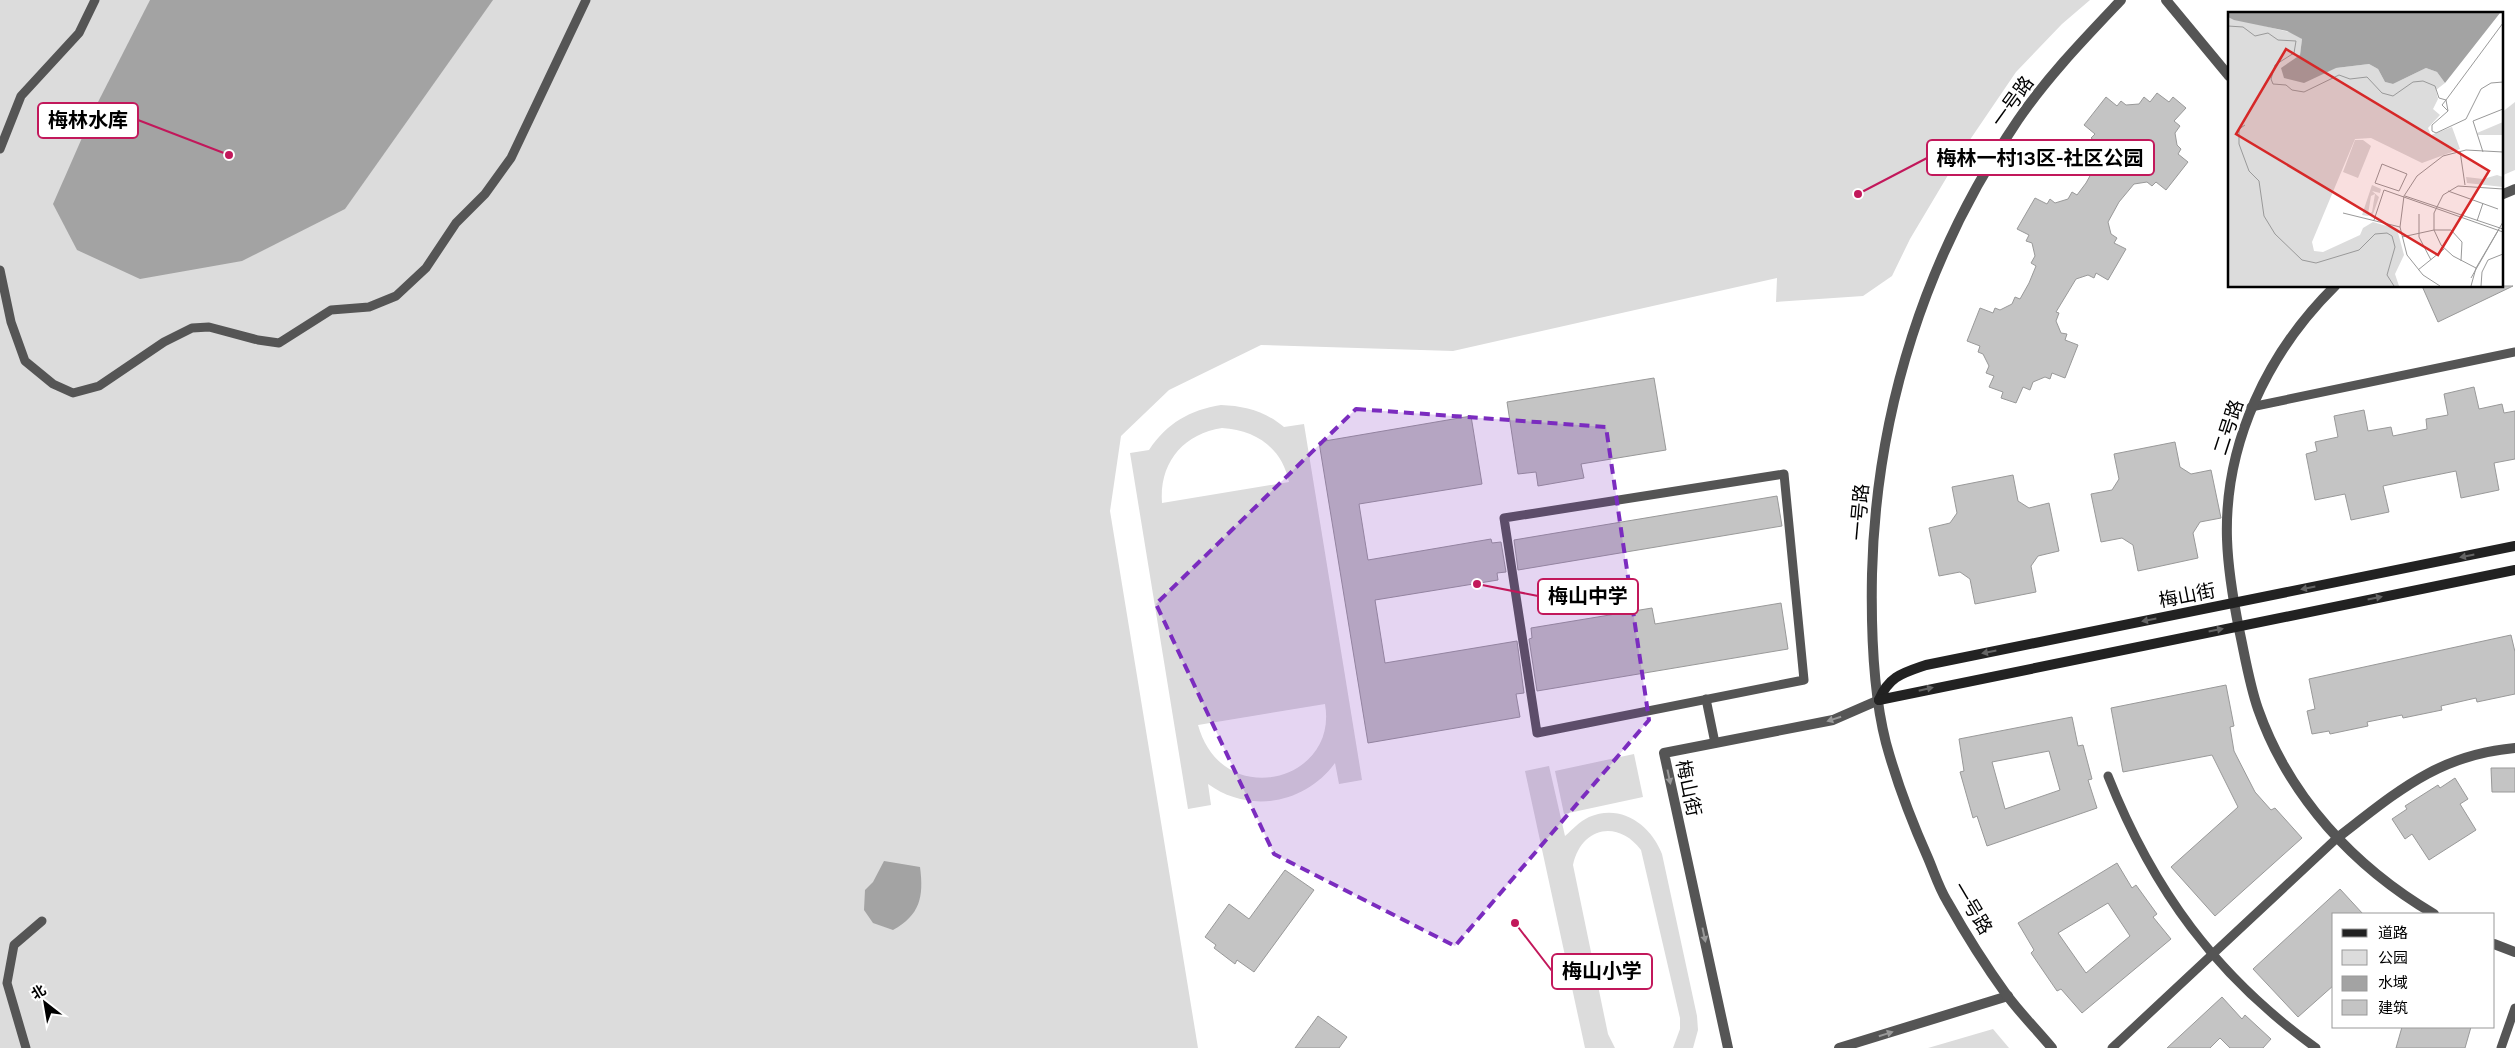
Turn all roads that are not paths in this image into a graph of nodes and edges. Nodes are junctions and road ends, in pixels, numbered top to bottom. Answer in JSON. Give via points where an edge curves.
{"nodes":[{"id":1,"x":95,"y":0,"type":"edge"},
{"id":2,"x":586,"y":0,"type":"edge"},
{"id":3,"x":2121,"y":0,"type":"edge"},
{"id":4,"x":2166,"y":0,"type":"edge"},
{"id":5,"x":2228,"y":75,"type":"edge"},
{"id":6,"x":0,"y":148,"type":"edge"},
{"id":7,"x":2515,"y":189,"type":"edge"},
{"id":8,"x":2502,"y":195,"type":"edge"},
{"id":9,"x":0,"y":270,"type":"edge"},
{"id":10,"x":2333,"y":288,"type":"edge"},
{"id":11,"x":2515,"y":352,"type":"edge"},
{"id":12,"x":2251,"y":407,"type":"junction"},
{"id":13,"x":2515,"y":546,"type":"edge"},
{"id":14,"x":2515,"y":570,"type":"edge"},
{"id":15,"x":2234,"y":603,"type":"junction"},
{"id":16,"x":2238,"y":625,"type":"junction"},
{"id":17,"x":1706,"y":699,"type":"junction"},
{"id":18,"x":1879,"y":700,"type":"junction"},
{"id":19,"x":1715,"y":743,"type":"junction"},
{"id":20,"x":2515,"y":748,"type":"edge"},
{"id":21,"x":2108,"y":776,"type":"dead end"},
{"id":22,"x":2337,"y":838,"type":"junction"},
{"id":23,"x":2432,"y":913,"type":"edge"},
{"id":24,"x":42,"y":921,"type":"dead end"},
{"id":25,"x":2495,"y":944,"type":"edge"},
{"id":26,"x":2515,"y":952,"type":"edge"},
{"id":27,"x":2211,"y":954,"type":"junction"},
{"id":28,"x":2008,"y":996,"type":"junction"},
{"id":29,"x":2515,"y":1008,"type":"edge"},
{"id":30,"x":26,"y":1048,"type":"edge"},
{"id":31,"x":1728,"y":1048,"type":"edge"},
{"id":32,"x":1839,"y":1048,"type":"edge"},
{"id":33,"x":2052,"y":1048,"type":"edge"},
{"id":34,"x":2112,"y":1048,"type":"edge"},
{"id":35,"x":2316,"y":1048,"type":"edge"},
{"id":36,"x":2501,"y":1048,"type":"edge"}],
"edges":[{"from":1,"to":6,"type":"lane","via":[[78,32],[21,96]]},
{"from":2,"to":9,"type":"lane","via":[[511,158],[485,194],[456,223],[426,268],[396,296],[369,307],[331,310],[279,343],[209,326],[192,328],[164,342],[99,386],[73,392],[52,384],[25,361],[11,322]]},
{"from":3,"to":18,"type":"street","name":"一号路","via":[[2073,50],[2019,118],[1973,193],[1934,272],[1905,354],[1885,439],[1873,526],[1871,613]]},
{"from":4,"to":5,"type":"street"},
{"from":7,"to":8,"type":"street"},
{"from":10,"to":12,"type":"street","name":"二号路","via":[[2290,337]]},
{"from":11,"to":12,"type":"lane"},
{"from":12,"to":15,"type":"street","name":"二号路","via":[[2232,471],[2228,504],[2227,537]]},
{"from":13,"to":15,"type":"street","name":"梅山街","one_way":true},
{"from":16,"to":14,"type":"street","name":"梅山街","one_way":true},
{"from":15,"to":16,"type":"street","name":"二号路"},
{"from":15,"to":18,"type":"street","name":"梅山街","one_way":true,"via":[[1926,665],[1900,674],[1885,685]]},
{"from":18,"to":16,"type":"street","name":"梅山街","one_way":true},
{"from":16,"to":22,"type":"street","name":"二号路","via":[[2250,683],[2266,732],[2304,799]]},
{"from":17,"to":17,"type":"lane","via":[[1537,733],[1504,518],[1784,474],[1804,680]]},
{"from":17,"to":19,"type":"lane"},
{"from":18,"to":19,"type":"street","name":"梅山街","one_way":true,"via":[[1833,720]]},
{"from":18,"to":28,"type":"street","name":"一号路","via":[[1885,740],[1906,808],[1937,881],[1945,899]]},
{"from":19,"to":31,"type":"street","name":"梅山街","one_way":true,"via":[[1664,753]]},
{"from":20,"to":22,"type":"street","via":[[2468,756],[2421,776]]},
{"from":21,"to":27,"type":"lane","via":[[2152,872]]},
{"from":22,"to":23,"type":"street","name":"二号路","via":[[2390,885]]},
{"from":22,"to":27,"type":"lane"},
{"from":24,"to":30,"type":"lane","via":[[14,945],[7,983]]},
{"from":25,"to":26,"type":"street"},
{"from":27,"to":34,"type":"lane"},
{"from":27,"to":35,"type":"lane","via":[[2263,1007]]},
{"from":32,"to":28,"type":"street","one_way":true},
{"from":28,"to":33,"type":"street","name":"一号路"},
{"from":29,"to":36,"type":"lane"}]}
